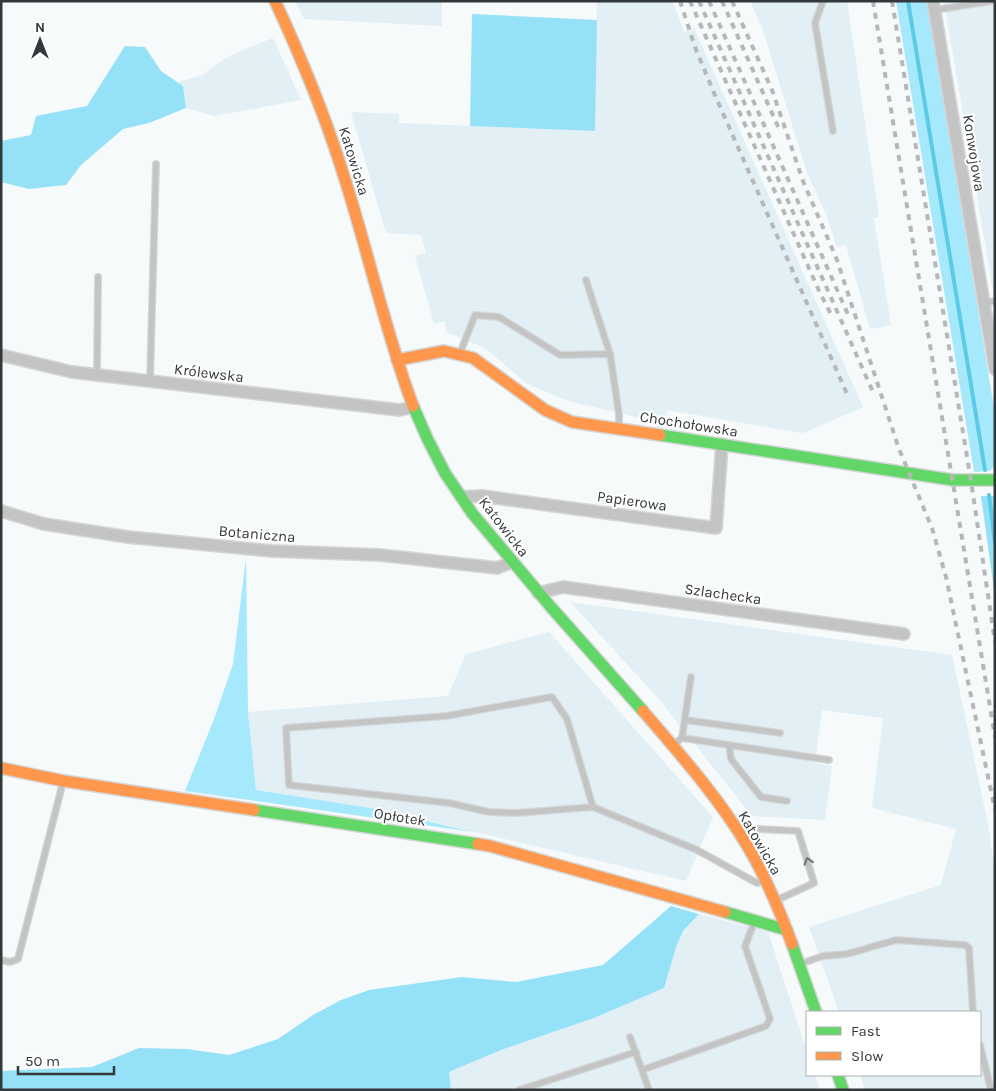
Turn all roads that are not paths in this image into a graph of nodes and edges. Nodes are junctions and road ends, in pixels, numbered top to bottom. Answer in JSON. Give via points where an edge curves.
{"nodes":[{"id":1,"x":275,"y":1,"type":"edge"},
{"id":2,"x":823,"y":1,"type":"edge"},
{"id":3,"x":992,"y":1,"type":"edge"},
{"id":4,"x":934,"y":6,"type":"edge"},
{"id":5,"x":833,"y":131,"type":"dead end"},
{"id":6,"x":156,"y":164,"type":"dead end"},
{"id":7,"x":98,"y":277,"type":"dead end"},
{"id":8,"x":586,"y":280,"type":"dead end"},
{"id":9,"x":989,"y":302,"type":"edge"},
{"id":10,"x":991,"y":327,"type":"edge"},
{"id":11,"x":610,"y":354,"type":"junction"},
{"id":12,"x":460,"y":355,"type":"junction"},
{"id":13,"x":1,"y":356,"type":"edge"},
{"id":14,"x":397,"y":360,"type":"junction"},
{"id":15,"x":995,"y":369,"type":"edge"},
{"id":16,"x":97,"y":375,"type":"junction"},
{"id":17,"x":150,"y":381,"type":"junction"},
{"id":18,"x":414,"y":407,"type":"junction"},
{"id":19,"x":619,"y":429,"type":"junction"},
{"id":20,"x":722,"y":444,"type":"junction"},
{"id":21,"x":995,"y":480,"type":"edge"},
{"id":22,"x":461,"y":497,"type":"junction"},
{"id":23,"x":1,"y":511,"type":"edge"},
{"id":24,"x":512,"y":562,"type":"junction"},
{"id":25,"x":538,"y":593,"type":"junction"},
{"id":26,"x":904,"y":634,"type":"dead end"},
{"id":27,"x":691,"y":677,"type":"dead end"},
{"id":28,"x":685,"y":720,"type":"junction"},
{"id":29,"x":780,"y":733,"type":"dead end"},
{"id":30,"x":682,"y":738,"type":"junction"},
{"id":31,"x":729,"y":745,"type":"junction"},
{"id":32,"x":672,"y":746,"type":"junction"},
{"id":33,"x":829,"y":760,"type":"dead end"},
{"id":34,"x":1,"y":768,"type":"edge"},
{"id":35,"x":64,"y":781,"type":"junction"},
{"id":36,"x":787,"y":801,"type":"dead end"},
{"id":37,"x":593,"y":806,"type":"junction"},
{"id":38,"x":737,"y":828,"type":"junction"},
{"id":39,"x":765,"y":881,"type":"junction"},
{"id":40,"x":775,"y":901,"type":"junction"},
{"id":41,"x":755,"y":921,"type":"junction"},
{"id":42,"x":787,"y":930,"type":"junction"},
{"id":43,"x":1,"y":960,"type":"edge"},
{"id":44,"x":799,"y":964,"type":"junction"},
{"id":45,"x":816,"y":1011,"type":"edge"},
{"id":46,"x":973,"y":1011,"type":"edge"},
{"id":47,"x":630,"y":1037,"type":"dead end"},
{"id":48,"x":981,"y":1048,"type":"edge"},
{"id":49,"x":636,"y":1052,"type":"junction"},
{"id":50,"x":642,"y":1070,"type":"junction"},
{"id":51,"x":838,"y":1076,"type":"edge"},
{"id":52,"x":542,"y":1083,"type":"junction"},
{"id":53,"x":519,"y":1090,"type":"edge"},
{"id":54,"x":544,"y":1090,"type":"edge"},
{"id":55,"x":649,"y":1090,"type":"edge"},
{"id":56,"x":843,"y":1090,"type":"edge"},
{"id":57,"x":991,"y":1090,"type":"edge"}],
"edges":[{"from":1,"to":14,"type":"street","name":"Katowicka","via":[[325,117]]},
{"from":2,"to":5,"type":"lane","via":[[815,23]]},
{"from":3,"to":4,"type":"lane"},
{"from":4,"to":9,"type":"street","name":"Konwojowa"},
{"from":6,"to":17,"type":"lane"},
{"from":7,"to":16,"type":"lane"},
{"from":8,"to":11,"type":"lane"},
{"from":9,"to":10,"type":"street","name":"Konwojowa"},
{"from":10,"to":15,"type":"street","name":"Konwojowa"},
{"from":11,"to":12,"type":"lane","via":[[560,355],[499,317],[475,315]]},
{"from":11,"to":19,"type":"lane"},
{"from":12,"to":14,"type":"street","name":"Chochołowska","via":[[444,351]]},
{"from":12,"to":19,"type":"street","name":"Chochołowska","via":[[473,358],[545,410],[572,422]]},
{"from":13,"to":16,"type":"street","name":"Królewska"},
{"from":14,"to":18,"type":"street","name":"Katowicka"},
{"from":16,"to":17,"type":"street","name":"Królewska"},
{"from":17,"to":18,"type":"street","name":"Królewska","via":[[399,410]]},
{"from":18,"to":22,"type":"street","name":"Katowicka","via":[[446,474]]},
{"from":19,"to":20,"type":"street","name":"Chochołowska"},
{"from":20,"to":21,"type":"street","name":"Chochołowska","via":[[953,480]]},
{"from":20,"to":22,"type":"street","name":"Papierowa","via":[[716,528],[482,496]]},
{"from":22,"to":24,"type":"street","name":"Katowicka"},
{"from":23,"to":24,"type":"street","name":"Botaniczna","via":[[44,524],[128,537],[497,568]]},
{"from":24,"to":25,"type":"street","name":"Katowicka"},
{"from":25,"to":26,"type":"street","name":"Szlachecka","via":[[563,586]]},
{"from":25,"to":32,"type":"street","name":"Katowicka"},
{"from":27,"to":28,"type":"lane"},
{"from":28,"to":29,"type":"lane"},
{"from":28,"to":30,"type":"lane"},
{"from":30,"to":31,"type":"lane"},
{"from":30,"to":32,"type":"lane"},
{"from":31,"to":33,"type":"lane"},
{"from":31,"to":36,"type":"lane","via":[[731,759],[761,797]]},
{"from":32,"to":38,"type":"street","name":"Katowicka"},
{"from":34,"to":35,"type":"street","name":"Opłotek"},
{"from":35,"to":41,"type":"street","name":"Opłotek","via":[[490,846]]},
{"from":35,"to":43,"type":"lane","via":[[18,959],[10,962]]},
{"from":37,"to":37,"type":"lane","via":[[516,813],[489,812],[449,803],[289,786],[286,728],[446,716],[552,696],[567,719]]},
{"from":37,"to":39,"type":"lane","via":[[697,850],[757,883]]},
{"from":38,"to":39,"type":"street","name":"Katowicka"},
{"from":40,"to":38,"type":"lane","one_way":true,"via":[[814,882],[798,831]]},
{"from":39,"to":40,"type":"street","name":"Katowicka"},
{"from":40,"to":42,"type":"street","name":"Katowicka"},
{"from":41,"to":42,"type":"street","name":"Opłotek"},
{"from":41,"to":50,"type":"lane","via":[[745,946],[770,1019],[766,1026]]},
{"from":42,"to":44,"type":"street","name":"Katowicka"},
{"from":44,"to":45,"type":"street","name":"Katowicka"},
{"from":44,"to":46,"type":"lane","via":[[896,940],[965,945],[969,948]]},
{"from":47,"to":49,"type":"lane"},
{"from":48,"to":57,"type":"lane"},
{"from":49,"to":50,"type":"lane"},
{"from":49,"to":52,"type":"lane"},
{"from":50,"to":55,"type":"lane"},
{"from":51,"to":56,"type":"street"},
{"from":52,"to":53,"type":"lane"},
{"from":52,"to":54,"type":"lane"}]}
